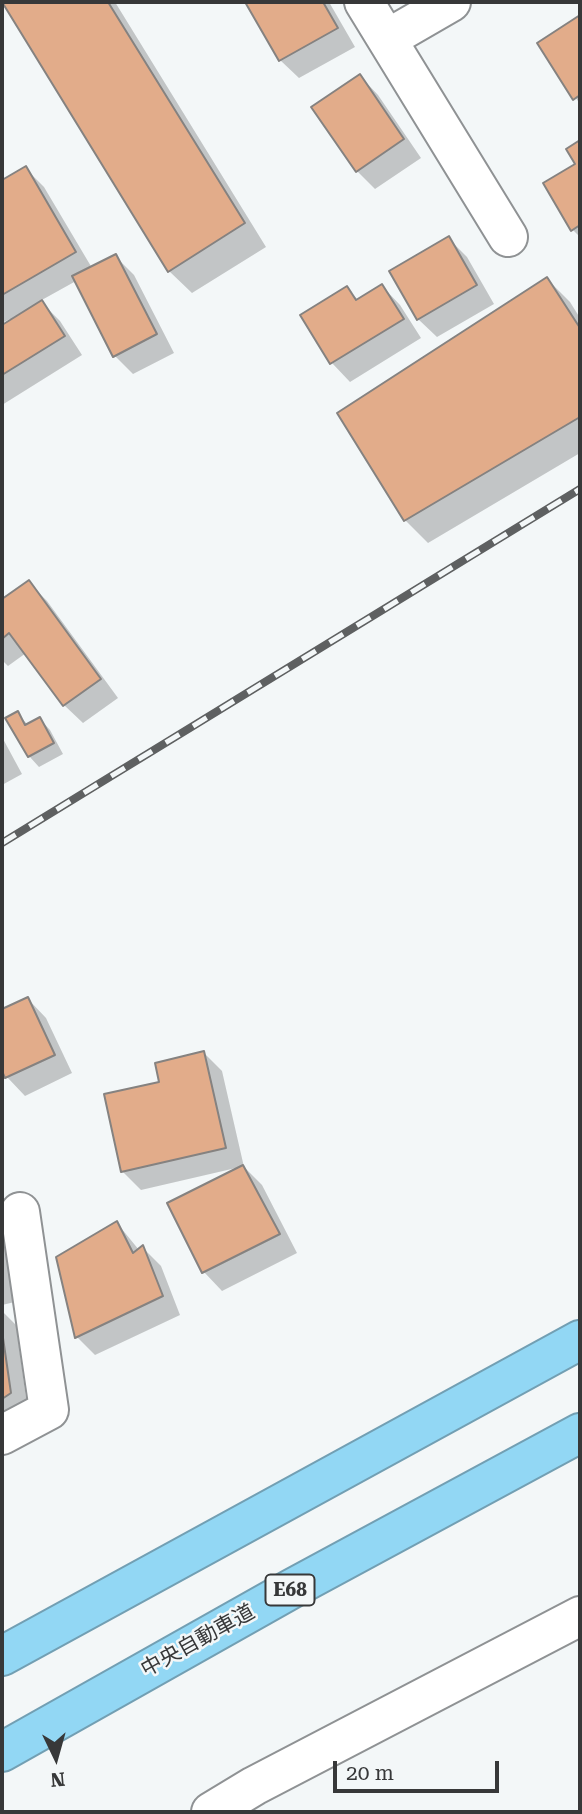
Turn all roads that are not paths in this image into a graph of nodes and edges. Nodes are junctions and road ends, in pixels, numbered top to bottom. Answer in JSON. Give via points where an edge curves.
{"nodes":[{"id":1,"x":364,"y":2,"type":"edge"},
{"id":2,"x":451,"y":2,"type":"edge"},
{"id":3,"x":387,"y":39,"type":"junction"},
{"id":4,"x":508,"y":237,"type":"dead end"},
{"id":5,"x":20,"y":1212,"type":"dead end"},
{"id":6,"x":580,"y":1340,"type":"edge"},
{"id":7,"x":580,"y":1433,"type":"edge"},
{"id":8,"x":2,"y":1435,"type":"edge"},
{"id":9,"x":580,"y":1616,"type":"edge"},
{"id":10,"x":2,"y":1656,"type":"edge"},
{"id":11,"x":2,"y":1752,"type":"edge"},
{"id":12,"x":211,"y":1812,"type":"edge"}],
"edges":[{"from":1,"to":3,"type":"street"},
{"from":2,"to":3,"type":"street"},
{"from":3,"to":4,"type":"street"},
{"from":5,"to":8,"type":"street","via":[[49,1410]]},
{"from":6,"to":10,"type":"highway"},
{"from":7,"to":11,"type":"highway","name":"中央自動車道","number":"E68"},
{"from":9,"to":12,"type":"street"}]}
